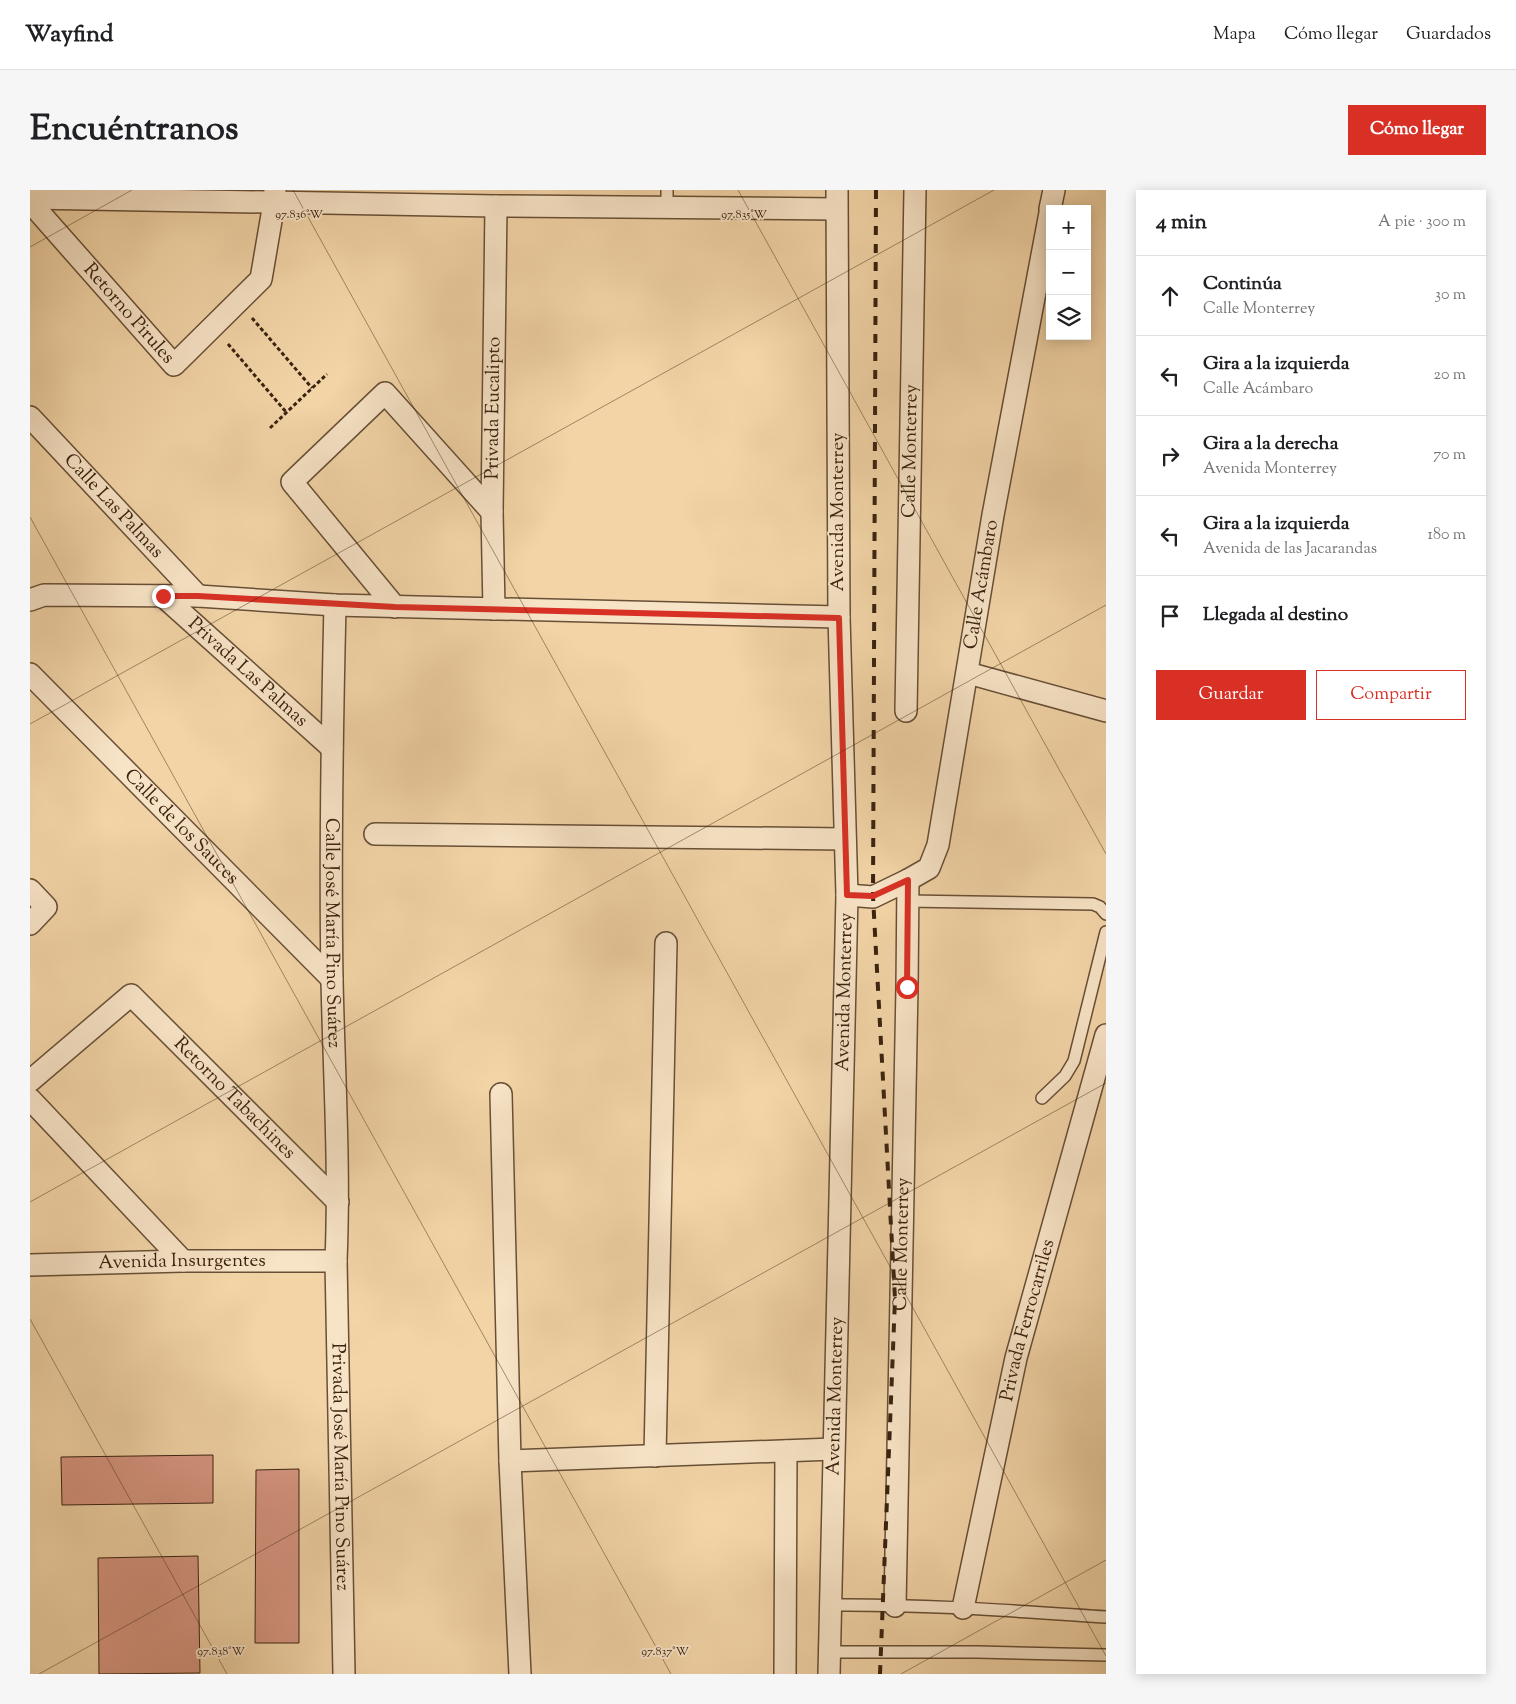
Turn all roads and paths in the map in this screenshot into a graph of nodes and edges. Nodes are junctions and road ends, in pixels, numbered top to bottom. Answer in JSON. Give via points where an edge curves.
{"nodes":[{"id":1,"x":915,"y":190,"type":"edge"},
{"id":2,"x":1054,"y":190,"type":"edge"},
{"id":3,"x":275,"y":196,"type":"edge"},
{"id":4,"x":30,"y":198,"type":"edge"},
{"id":5,"x":667,"y":199,"type":"edge"},
{"id":6,"x":837,"y":199,"type":"edge"},
{"id":7,"x":30,"y":202,"type":"edge"},
{"id":8,"x":1051,"y":205,"type":"edge"},
{"id":9,"x":496,"y":206,"type":"junction"},
{"id":10,"x":1046,"y":235,"type":"edge"},
{"id":11,"x":238,"y":302,"type":"junction"},
{"id":12,"x":213,"y":326,"type":"junction"},
{"id":13,"x":326,"y":374,"type":"dead end"},
{"id":14,"x":312,"y":388,"type":"junction"},
{"id":15,"x":286,"y":412,"type":"junction"},
{"id":16,"x":30,"y":417,"type":"edge"},
{"id":17,"x":270,"y":428,"type":"dead end"},
{"id":18,"x":492,"y":512,"type":"junction"},
{"id":19,"x":163,"y":596,"type":"junction"},
{"id":20,"x":198,"y":596,"type":"junction"},
{"id":21,"x":30,"y":600,"type":"edge"},
{"id":22,"x":335,"y":605,"type":"junction"},
{"id":23,"x":395,"y":607,"type":"junction"},
{"id":24,"x":494,"y":609,"type":"junction"},
{"id":25,"x":839,"y":618,"type":"junction"},
{"id":26,"x":968,"y":673,"type":"junction"},
{"id":27,"x":30,"y":674,"type":"edge"},
{"id":28,"x":906,"y":711,"type":"dead end"},
{"id":29,"x":1106,"y":711,"type":"edge"},
{"id":30,"x":332,"y":748,"type":"junction"},
{"id":31,"x":375,"y":834,"type":"dead end"},
{"id":32,"x":845,"y":839,"type":"junction"},
{"id":33,"x":30,"y":890,"type":"edge"},
{"id":34,"x":908,"y":891,"type":"junction"},
{"id":35,"x":847,"y":895,"type":"junction"},
{"id":36,"x":1106,"y":914,"type":"edge"},
{"id":37,"x":30,"y":924,"type":"edge"},
{"id":38,"x":1106,"y":932,"type":"edge"},
{"id":39,"x":666,"y":944,"type":"dead end"},
{"id":40,"x":332,"y":979,"type":"junction"},
{"id":41,"x":1106,"y":1035,"type":"edge"},
{"id":42,"x":30,"y":1081,"type":"edge"},
{"id":43,"x":501,"y":1094,"type":"dead end"},
{"id":44,"x":1042,"y":1098,"type":"dead end"},
{"id":45,"x":30,"y":1099,"type":"edge"},
{"id":46,"x":338,"y":1202,"type":"junction"},
{"id":47,"x":183,"y":1261,"type":"junction"},
{"id":48,"x":336,"y":1261,"type":"junction"},
{"id":49,"x":30,"y":1265,"type":"edge"},
{"id":50,"x":833,"y":1449,"type":"junction"},
{"id":51,"x":786,"y":1451,"type":"junction"},
{"id":52,"x":655,"y":1456,"type":"junction"},
{"id":53,"x":510,"y":1461,"type":"junction"},
{"id":54,"x":830,"y":1605,"type":"junction"},
{"id":55,"x":895,"y":1606,"type":"junction"},
{"id":56,"x":963,"y":1608,"type":"junction"},
{"id":57,"x":1106,"y":1617,"type":"edge"},
{"id":58,"x":829,"y":1652,"type":"junction"},
{"id":59,"x":1106,"y":1655,"type":"edge"},
{"id":60,"x":344,"y":1674,"type":"edge"},
{"id":61,"x":520,"y":1674,"type":"edge"},
{"id":62,"x":785,"y":1674,"type":"edge"},
{"id":63,"x":829,"y":1674,"type":"edge"}],
"edges":[{"from":1,"to":28,"type":"street","name":"Calle Monterrey"},
{"from":2,"to":8,"type":"street"},
{"from":3,"to":4,"type":"street"},
{"from":3,"to":9,"type":"street"},
{"from":3,"to":11,"type":"street","name":"Retorno Pirules","via":[[262,279]]},
{"from":5,"to":6,"type":"street"},
{"from":5,"to":9,"type":"street"},
{"from":6,"to":25,"type":"street","name":"Avenida Monterrey"},
{"from":7,"to":12,"type":"street","name":"Retorno Pirules","via":[[174,365]]},
{"from":9,"to":18,"type":"street","name":"Privada Eucalipto"},
{"from":10,"to":26,"type":"street","name":"Calle Acámbaro"},
{"from":11,"to":12,"type":"street","name":"Retorno Pirules"},
{"from":11,"to":14,"type":"path"},
{"from":12,"to":15,"type":"path"},
{"from":13,"to":14,"type":"path"},
{"from":14,"to":15,"type":"path"},
{"from":15,"to":17,"type":"path"},
{"from":16,"to":20,"type":"street","name":"Calle Las Palmas"},
{"from":18,"to":23,"type":"street","via":[[386,393],[292,482]]},
{"from":18,"to":24,"type":"street","name":"Privada Eucalipto"},
{"from":19,"to":20,"type":"street"},
{"from":19,"to":21,"type":"street","via":[[44,596]]},
{"from":19,"to":30,"type":"street","name":"Privada Las Palmas"},
{"from":20,"to":22,"type":"street"},
{"from":22,"to":23,"type":"street"},
{"from":22,"to":30,"type":"street","name":"Calle José María Pino Suárez"},
{"from":23,"to":24,"type":"street"},
{"from":24,"to":25,"type":"street"},
{"from":25,"to":32,"type":"street","name":"Avenida Monterrey"},
{"from":26,"to":29,"type":"street"},
{"from":26,"to":34,"type":"street","name":"Calle Acámbaro","via":[[938,845],[929,868]]},
{"from":27,"to":40,"type":"street","name":"Calle de los Sauces"},
{"from":30,"to":40,"type":"street","name":"Calle José María Pino Suárez"},
{"from":31,"to":32,"type":"street"},
{"from":32,"to":35,"type":"street","name":"Avenida Monterrey"},
{"from":33,"to":37,"type":"street","via":[[46,907]]},
{"from":34,"to":35,"type":"street","name":"Calle Acámbaro","via":[[873,896]]},
{"from":34,"to":36,"type":"lane","via":[[1092,904]]},
{"from":34,"to":55,"type":"street","name":"Calle Monterrey"},
{"from":35,"to":50,"type":"street","name":"Avenida Monterrey"},
{"from":38,"to":44,"type":"lane","via":[[1074,1061],[1065,1076]]},
{"from":39,"to":52,"type":"street"},
{"from":40,"to":46,"type":"street","name":"Calle José María Pino Suárez"},
{"from":41,"to":56,"type":"street","name":"Privada Ferrocarriles","via":[[1016,1358]]},
{"from":42,"to":46,"type":"street","name":"Retorno Tabachines","via":[[130,994]]},
{"from":43,"to":53,"type":"street"},
{"from":45,"to":47,"type":"street"},
{"from":46,"to":48,"type":"street","name":"Calle José María Pino Suárez"},
{"from":47,"to":48,"type":"street","name":"Avenida Insurgentes"},
{"from":47,"to":49,"type":"street","name":"Avenida Insurgentes"},
{"from":48,"to":60,"type":"street","name":"Privada José María Pino Suárez"},
{"from":50,"to":51,"type":"street"},
{"from":50,"to":54,"type":"street","name":"Avenida Monterrey"},
{"from":51,"to":52,"type":"street"},
{"from":51,"to":62,"type":"street"},
{"from":52,"to":53,"type":"street"},
{"from":53,"to":61,"type":"street"},
{"from":54,"to":55,"type":"lane"},
{"from":54,"to":58,"type":"street","name":"Avenida Monterrey"},
{"from":55,"to":56,"type":"lane"},
{"from":56,"to":57,"type":"lane"},
{"from":58,"to":59,"type":"lane"},
{"from":58,"to":63,"type":"street","name":"Avenida Monterrey"}]}
